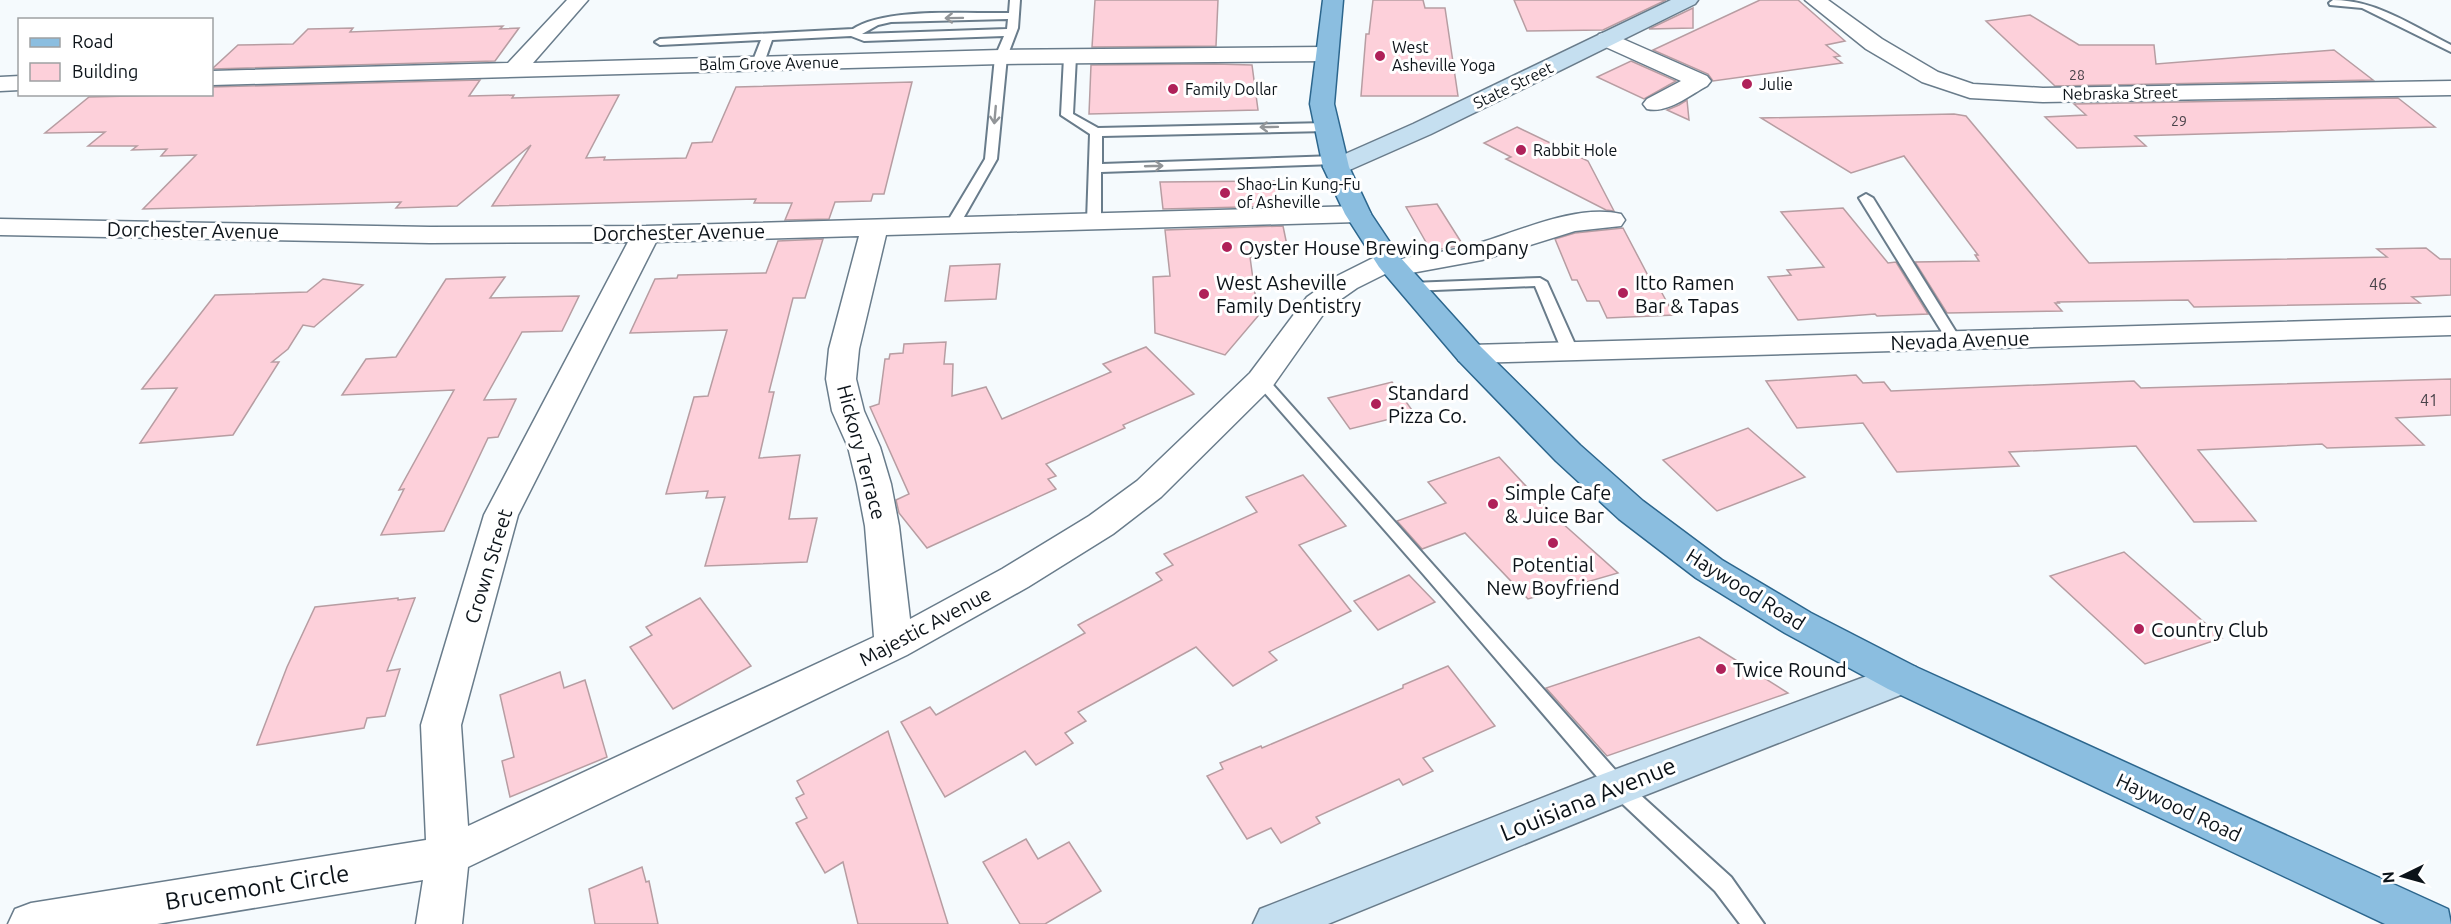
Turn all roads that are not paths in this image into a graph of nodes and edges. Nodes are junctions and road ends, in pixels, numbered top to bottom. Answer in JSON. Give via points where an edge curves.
{"nodes":[{"id":1,"x":578,"y":0,"type":"edge"},
{"id":2,"x":1015,"y":0,"type":"edge"},
{"id":3,"x":1333,"y":0,"type":"edge"},
{"id":4,"x":1815,"y":0,"type":"edge"},
{"id":5,"x":1680,"y":1,"type":"edge"},
{"id":6,"x":2334,"y":3,"type":"dead end"},
{"id":7,"x":1013,"y":16,"type":"junction"},
{"id":8,"x":857,"y":32,"type":"junction"},
{"id":9,"x":1011,"y":32,"type":"junction"},
{"id":10,"x":768,"y":37,"type":"junction"},
{"id":11,"x":1607,"y":39,"type":"junction"},
{"id":12,"x":660,"y":42,"type":"dead end"},
{"id":13,"x":2451,"y":49,"type":"edge"},
{"id":14,"x":1326,"y":54,"type":"junction"},
{"id":15,"x":1001,"y":57,"type":"junction"},
{"id":16,"x":1070,"y":57,"type":"junction"},
{"id":17,"x":758,"y":63,"type":"junction"},
{"id":18,"x":514,"y":70,"type":"junction"},
{"id":19,"x":213,"y":78,"type":"edge"},
{"id":20,"x":18,"y":83,"type":"edge"},
{"id":21,"x":0,"y":84,"type":"edge"},
{"id":22,"x":2451,"y":88,"type":"edge"},
{"id":23,"x":1655,"y":104,"type":"dead end"},
{"id":24,"x":1327,"y":127,"type":"junction"},
{"id":25,"x":1096,"y":132,"type":"junction"},
{"id":26,"x":1335,"y":164,"type":"junction"},
{"id":27,"x":1096,"y":168,"type":"junction"},
{"id":28,"x":1866,"y":198,"type":"dead end"},
{"id":29,"x":0,"y":211,"type":"edge"},
{"id":30,"x":1358,"y":214,"type":"junction"},
{"id":31,"x":1094,"y":220,"type":"junction"},
{"id":32,"x":1612,"y":220,"type":"dead end"},
{"id":33,"x":953,"y":224,"type":"junction"},
{"id":34,"x":874,"y":226,"type":"junction"},
{"id":35,"x":0,"y":227,"type":"edge"},
{"id":36,"x":50,"y":228,"type":"junction"},
{"id":37,"x":646,"y":234,"type":"junction"},
{"id":38,"x":1398,"y":272,"type":"junction"},
{"id":39,"x":2451,"y":326,"type":"edge"},
{"id":40,"x":1954,"y":340,"type":"junction"},
{"id":41,"x":1570,"y":351,"type":"junction"},
{"id":42,"x":1470,"y":354,"type":"junction"},
{"id":43,"x":1261,"y":380,"type":"junction"},
{"id":44,"x":894,"y":645,"type":"junction"},
{"id":45,"x":1902,"y":678,"type":"junction"},
{"id":46,"x":1618,"y":787,"type":"junction"},
{"id":47,"x":448,"y":856,"type":"junction"},
{"id":48,"x":31,"y":924,"type":"edge"},
{"id":49,"x":438,"y":924,"type":"edge"},
{"id":50,"x":1276,"y":924,"type":"edge"},
{"id":51,"x":1752,"y":924,"type":"edge"},
{"id":52,"x":2432,"y":924,"type":"edge"}],
"edges":[{"from":1,"to":18,"type":"street"},
{"from":2,"to":7,"type":"lane"},
{"from":3,"to":14,"type":"main road","name":"Haywood Road"},
{"from":4,"to":22,"type":"street","name":"Nebraska Street","via":[[1874,44],[1930,77],[1970,91],[2043,95]]},
{"from":5,"to":11,"type":"street","name":"State Street"},
{"from":6,"to":13,"type":"lane","via":[[2365,6]]},
{"from":7,"to":8,"type":"lane","one_way":true,"via":[[891,19]]},
{"from":7,"to":9,"type":"lane"},
{"from":8,"to":9,"type":"lane","via":[[864,38]]},
{"from":8,"to":10,"type":"lane"},
{"from":9,"to":15,"type":"lane"},
{"from":10,"to":12,"type":"lane"},
{"from":10,"to":17,"type":"lane"},
{"from":11,"to":23,"type":"street","via":[[1699,81]]},
{"from":11,"to":26,"type":"street","name":"State Street","via":[[1422,129]]},
{"from":14,"to":16,"type":"street","name":"Balm Grove Avenue"},
{"from":14,"to":24,"type":"main road","name":"Haywood Road","via":[[1322,104]]},
{"from":15,"to":16,"type":"street","name":"Balm Grove Avenue"},
{"from":15,"to":17,"type":"street","name":"Balm Grove Avenue"},
{"from":15,"to":33,"type":"lane","one_way":true,"via":[[991,159]]},
{"from":16,"to":25,"type":"lane","via":[[1067,115]]},
{"from":17,"to":18,"type":"street","name":"Balm Grove Avenue"},
{"from":18,"to":19,"type":"street","name":"Balm Grove Avenue"},
{"from":20,"to":21,"type":"street"},
{"from":24,"to":25,"type":"lane","one_way":true},
{"from":24,"to":26,"type":"main road","name":"Haywood Road"},
{"from":25,"to":27,"type":"lane"},
{"from":27,"to":26,"type":"lane","one_way":true},
{"from":26,"to":30,"type":"main road","name":"Haywood Road"},
{"from":27,"to":31,"type":"lane"},
{"from":28,"to":40,"type":"lane"},
{"from":29,"to":36,"type":"street"},
{"from":30,"to":31,"type":"street","name":"Dorchester Avenue"},
{"from":30,"to":38,"type":"main road","name":"Haywood Road"},
{"from":31,"to":33,"type":"street","name":"Dorchester Avenue"},
{"from":32,"to":38,"type":"street","name":"Majestic Avenue","via":[[1546,229],[1482,251]]},
{"from":33,"to":34,"type":"street","name":"Dorchester Avenue"},
{"from":34,"to":37,"type":"street","name":"Dorchester Avenue"},
{"from":34,"to":44,"type":"street","name":"Hickory Terrace","via":[[844,350],[841,379],[874,484]]},
{"from":35,"to":36,"type":"street","name":"Dorchester Avenue"},
{"from":36,"to":37,"type":"street","name":"Dorchester Avenue","via":[[430,235]]},
{"from":37,"to":47,"type":"street","name":"Crown Street","via":[[501,515],[441,725]]},
{"from":38,"to":41,"type":"lane","via":[[1539,282]]},
{"from":38,"to":42,"type":"main road","name":"Haywood Road"},
{"from":38,"to":43,"type":"street","name":"Majestic Avenue","via":[[1347,282],[1317,303]]},
{"from":39,"to":40,"type":"street","name":"Nevada Avenue"},
{"from":40,"to":41,"type":"street","name":"Nevada Avenue"},
{"from":41,"to":42,"type":"street","name":"Nevada Avenue"},
{"from":42,"to":45,"type":"main road","name":"Haywood Road","via":[[1631,510],[1709,569],[1798,624]]},
{"from":43,"to":44,"type":"street","name":"Majestic Avenue","via":[[1149,489],[1111,518],[1015,578]]},
{"from":43,"to":46,"type":"lane"},
{"from":44,"to":47,"type":"street","name":"Majestic Avenue"},
{"from":45,"to":46,"type":"street","name":"Louisiana Avenue"},
{"from":45,"to":52,"type":"main road","name":"Haywood Road"},
{"from":46,"to":50,"type":"street","name":"Louisiana Avenue"},
{"from":46,"to":51,"type":"lane","via":[[1723,884]]},
{"from":47,"to":48,"type":"street","name":"Brucemont Circle"},
{"from":47,"to":49,"type":"street"}]}
